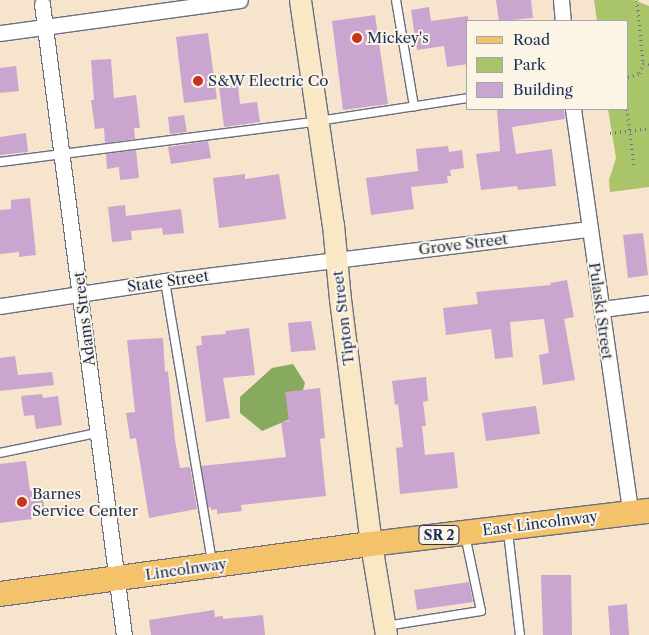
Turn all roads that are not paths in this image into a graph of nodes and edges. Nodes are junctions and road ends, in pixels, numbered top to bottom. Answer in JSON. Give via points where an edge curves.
{"nodes":[{"id":1,"x":240,"y":0,"type":"edge"},
{"id":2,"x":300,"y":0,"type":"edge"},
{"id":3,"x":396,"y":0,"type":"edge"},
{"id":4,"x":561,"y":0,"type":"edge"},
{"id":5,"x":41,"y":2,"type":"edge"},
{"id":6,"x":563,"y":20,"type":"edge"},
{"id":7,"x":44,"y":27,"type":"junction"},
{"id":8,"x":0,"y":32,"type":"edge"},
{"id":9,"x":467,"y":98,"type":"edge"},
{"id":10,"x":414,"y":106,"type":"junction"},
{"id":11,"x":573,"y":110,"type":"edge"},
{"id":12,"x":318,"y":120,"type":"junction"},
{"id":13,"x":62,"y":153,"type":"junction"},
{"id":14,"x":0,"y":162,"type":"edge"},
{"id":15,"x":590,"y":229,"type":"junction"},
{"id":16,"x":336,"y":261,"type":"junction"},
{"id":17,"x":165,"y":281,"type":"junction"},
{"id":18,"x":81,"y":294,"type":"junction"},
{"id":19,"x":649,"y":303,"type":"edge"},
{"id":20,"x":0,"y":306,"type":"edge"},
{"id":21,"x":602,"y":309,"type":"junction"},
{"id":22,"x":97,"y":432,"type":"junction"},
{"id":23,"x":0,"y":453,"type":"edge"},
{"id":24,"x":639,"y":512,"type":"edge"},
{"id":25,"x":508,"y":527,"type":"junction"},
{"id":26,"x":464,"y":532,"type":"junction"},
{"id":27,"x":371,"y":544,"type":"junction"},
{"id":28,"x":213,"y":565,"type":"junction"},
{"id":29,"x":117,"y":578,"type":"junction"},
{"id":30,"x":0,"y":594,"type":"edge"},
{"id":31,"x":385,"y":630,"type":"edge"},
{"id":32,"x":124,"y":635,"type":"edge"},
{"id":33,"x":520,"y":635,"type":"edge"}],
"edges":[{"from":1,"to":7,"type":"street"},
{"from":2,"to":12,"type":"street","name":"Tipton Street"},
{"from":3,"to":10,"type":"lane"},
{"from":4,"to":6,"type":"street"},
{"from":5,"to":7,"type":"street","name":"Adams Street"},
{"from":7,"to":8,"type":"street"},
{"from":7,"to":13,"type":"street","name":"Adams Street"},
{"from":9,"to":10,"type":"lane"},
{"from":10,"to":12,"type":"lane"},
{"from":11,"to":15,"type":"street","name":"Pulaski Street"},
{"from":12,"to":13,"type":"lane"},
{"from":12,"to":16,"type":"street","name":"Tipton Street"},
{"from":13,"to":14,"type":"lane"},
{"from":13,"to":18,"type":"street","name":"Adams Street"},
{"from":15,"to":16,"type":"street","name":"Grove Street"},
{"from":15,"to":21,"type":"street","name":"Pulaski Street"},
{"from":16,"to":17,"type":"street","name":"State Street"},
{"from":16,"to":27,"type":"street","name":"Tipton Street"},
{"from":17,"to":18,"type":"street","name":"State Street"},
{"from":17,"to":28,"type":"lane"},
{"from":18,"to":20,"type":"street","name":"State Street"},
{"from":18,"to":22,"type":"street","name":"Adams Street"},
{"from":19,"to":21,"type":"street"},
{"from":21,"to":24,"type":"street","name":"Pulaski Street"},
{"from":22,"to":23,"type":"lane"},
{"from":22,"to":29,"type":"street","name":"Adams Street"},
{"from":24,"to":25,"type":"main road","name":"East Lincolnway","number":"SR 2"},
{"from":25,"to":26,"type":"main road","name":"East Lincolnway","number":"SR 2"},
{"from":25,"to":33,"type":"lane"},
{"from":26,"to":27,"type":"main road","name":"East Lincolnway","number":"SR 2"},
{"from":26,"to":31,"type":"lane","via":[[481,611]]},
{"from":27,"to":28,"type":"main road","name":"Lincolnway","number":"SR 2"},
{"from":27,"to":31,"type":"street","name":"Tipton Street"},
{"from":28,"to":29,"type":"main road","name":"Lincolnway","number":"SR 2"},
{"from":29,"to":30,"type":"main road","name":"Lincolnway","number":"SR 2"},
{"from":29,"to":32,"type":"street","name":"Adams Street"}]}
